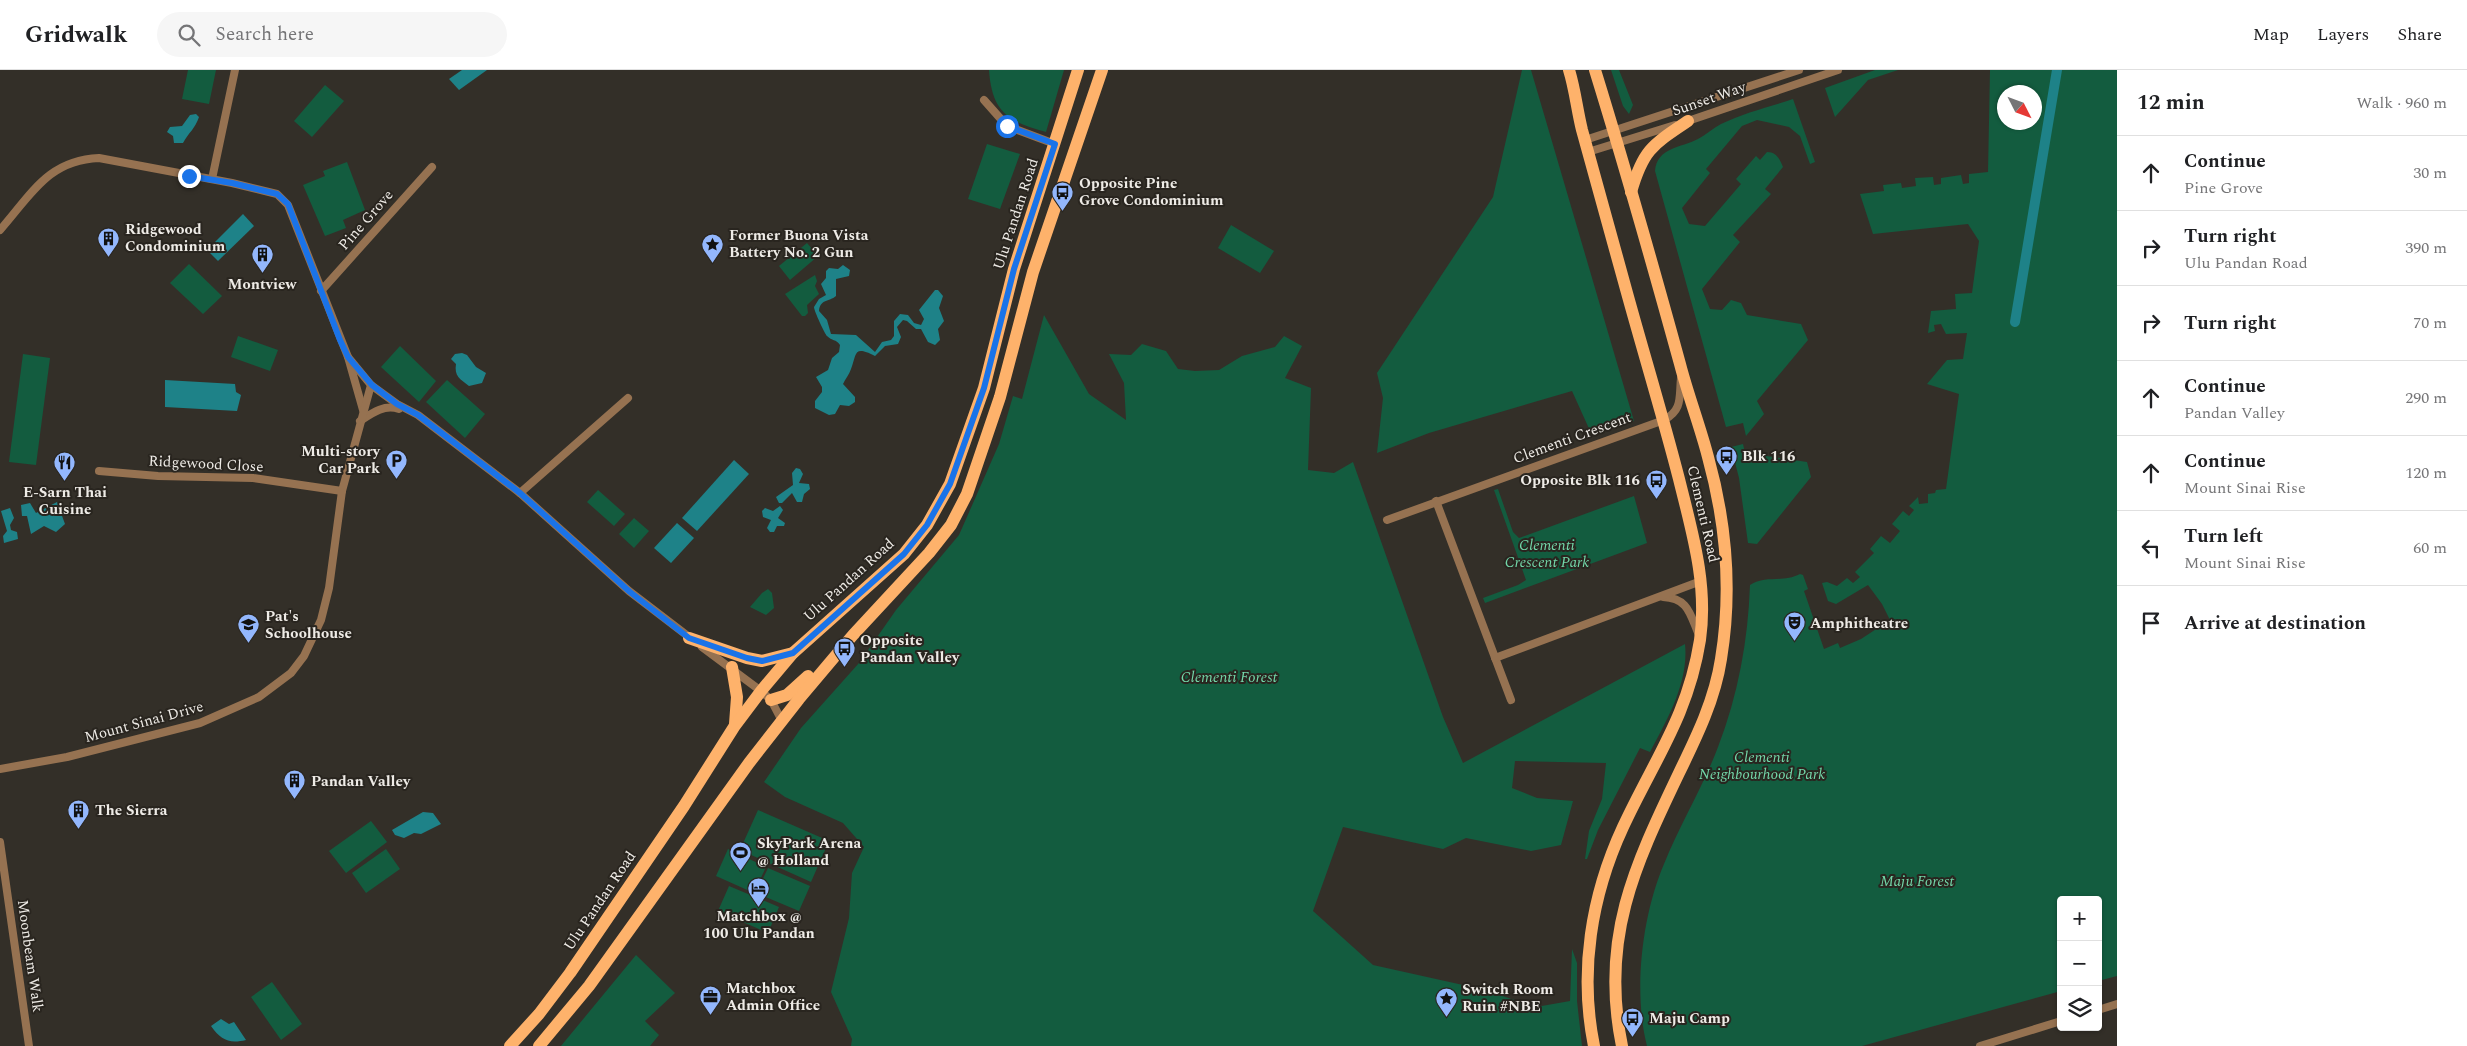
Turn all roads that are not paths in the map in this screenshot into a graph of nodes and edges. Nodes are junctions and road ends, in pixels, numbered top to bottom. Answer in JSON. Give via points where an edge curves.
{"nodes":[{"id":1,"x":234,"y":70,"type":"edge"},
{"id":2,"x":1078,"y":70,"type":"edge"},
{"id":3,"x":1102,"y":70,"type":"edge"},
{"id":4,"x":1569,"y":70,"type":"edge"},
{"id":5,"x":1595,"y":70,"type":"edge"},
{"id":6,"x":1799,"y":70,"type":"edge"},
{"id":7,"x":1838,"y":70,"type":"edge"},
{"id":8,"x":984,"y":100,"type":"dead end"},
{"id":9,"x":1688,"y":121,"type":"junction"},
{"id":10,"x":1614,"y":131,"type":"junction"},
{"id":11,"x":1055,"y":144,"type":"junction"},
{"id":12,"x":1618,"y":144,"type":"junction"},
{"id":13,"x":1587,"y":146,"type":"junction"},
{"id":14,"x":432,"y":167,"type":"dead end"},
{"id":15,"x":212,"y":179,"type":"junction"},
{"id":16,"x":1631,"y":193,"type":"junction"},
{"id":17,"x":0,"y":230,"type":"edge"},
{"id":18,"x":321,"y":291,"type":"junction"},
{"id":19,"x":348,"y":357,"type":"junction"},
{"id":20,"x":1682,"y":371,"type":"junction"},
{"id":21,"x":372,"y":385,"type":"junction"},
{"id":22,"x":628,"y":398,"type":"dead end"},
{"id":23,"x":363,"y":410,"type":"junction"},
{"id":24,"x":418,"y":415,"type":"junction"},
{"id":25,"x":1664,"y":420,"type":"junction"},
{"id":26,"x":360,"y":421,"type":"junction"},
{"id":27,"x":99,"y":471,"type":"dead end"},
{"id":28,"x":342,"y":491,"type":"junction"},
{"id":29,"x":520,"y":493,"type":"junction"},
{"id":30,"x":1436,"y":501,"type":"junction"},
{"id":31,"x":1387,"y":520,"type":"dead end"},
{"id":32,"x":1701,"y":581,"type":"junction"},
{"id":33,"x":1663,"y":597,"type":"junction"},
{"id":34,"x":853,"y":635,"type":"junction"},
{"id":35,"x":1700,"y":637,"type":"junction"},
{"id":36,"x":689,"y":638,"type":"junction"},
{"id":37,"x":793,"y":653,"type":"junction"},
{"id":38,"x":1495,"y":658,"type":"junction"},
{"id":39,"x":732,"y":667,"type":"junction"},
{"id":40,"x":761,"y":691,"type":"junction"},
{"id":41,"x":771,"y":700,"type":"junction"},
{"id":42,"x":1511,"y":700,"type":"dead end"},
{"id":43,"x":782,"y":721,"type":"junction"},
{"id":44,"x":734,"y":727,"type":"junction"},
{"id":45,"x":0,"y":769,"type":"edge"},
{"id":46,"x":0,"y":842,"type":"edge"},
{"id":47,"x":2,"y":870,"type":"edge"},
{"id":48,"x":2117,"y":1004,"type":"edge"},
{"id":49,"x":2102,"y":1009,"type":"edge"},
{"id":50,"x":2057,"y":1023,"type":"edge"},
{"id":51,"x":28,"y":1046,"type":"edge"},
{"id":52,"x":510,"y":1046,"type":"edge"},
{"id":53,"x":539,"y":1046,"type":"edge"},
{"id":54,"x":1594,"y":1046,"type":"edge"},
{"id":55,"x":1622,"y":1046,"type":"edge"},
{"id":56,"x":1980,"y":1046,"type":"edge"}],
"edges":[{"from":1,"to":15,"type":"street"},
{"from":2,"to":11,"type":"main road","name":"Ulu Pandan Road"},
{"from":3,"to":34,"type":"main road","via":[[1033,272],[1000,397],[967,494],[951,525],[929,553]]},
{"from":4,"to":13,"type":"main road","name":"Clementi Road"},
{"from":5,"to":10,"type":"main road","name":"Clementi Road"},
{"from":6,"to":10,"type":"street","name":"Sunset Way"},
{"from":7,"to":9,"type":"street","name":"Sunset Way"},
{"from":8,"to":11,"type":"street","via":[[1007,126]]},
{"from":9,"to":12,"type":"street","name":"Sunset Way"},
{"from":9,"to":16,"type":"main road","via":[[1660,139],[1645,156]]},
{"from":10,"to":12,"type":"main road","name":"Clementi Road"},
{"from":10,"to":13,"type":"street","name":"Sunset Way"},
{"from":11,"to":37,"type":"main road","name":"Ulu Pandan Road","via":[[1014,269],[984,388],[950,484],[927,525],[904,554]]},
{"from":12,"to":13,"type":"street","name":"Sunset Way"},
{"from":12,"to":16,"type":"main road","name":"Clementi Road"},
{"from":13,"to":25,"type":"main road","name":"Clementi Road"},
{"from":14,"to":18,"type":"street","name":"Pine Grove"},
{"from":15,"to":17,"type":"street","via":[[99,158],[85,159],[53,171]]},
{"from":15,"to":18,"type":"street","via":[[280,195],[288,204]]},
{"from":16,"to":20,"type":"main road","name":"Clementi Road"},
{"from":18,"to":19,"type":"street"},
{"from":19,"to":21,"type":"street"},
{"from":19,"to":23,"type":"street"},
{"from":20,"to":25,"type":"street","via":[[1678,407]]},
{"from":20,"to":55,"type":"main road","name":"Clementi Road","via":[[1709,458],[1719,503],[1725,548],[1725,626],[1721,661],[1710,703],[1633,873],[1623,910],[1615,971],[1617,1021]]},
{"from":21,"to":23,"type":"street","name":"Mount Sinai Drive"},
{"from":21,"to":24,"type":"street"},
{"from":22,"to":29,"type":"street"},
{"from":23,"to":26,"type":"street","name":"Mount Sinai Drive"},
{"from":24,"to":26,"type":"street","via":[[392,407],[374,412]]},
{"from":24,"to":29,"type":"street"},
{"from":25,"to":30,"type":"street","name":"Clementi Crescent"},
{"from":25,"to":32,"type":"main road","name":"Clementi Road","via":[[1695,539]]},
{"from":26,"to":28,"type":"street","name":"Mount Sinai Drive"},
{"from":27,"to":28,"type":"street","name":"Ridgewood Close","via":[[253,478]]},
{"from":28,"to":45,"type":"street","name":"Mount Sinai Drive","via":[[329,588],[321,620],[304,656],[291,673],[259,697],[200,723],[67,757]]},
{"from":29,"to":36,"type":"street","via":[[630,592]]},
{"from":30,"to":31,"type":"street","name":"Clementi Crescent"},
{"from":30,"to":38,"type":"street"},
{"from":32,"to":33,"type":"street"},
{"from":32,"to":35,"type":"main road","name":"Clementi Road"},
{"from":33,"to":35,"type":"street","via":[[1684,603]]},
{"from":33,"to":38,"type":"street"},
{"from":34,"to":41,"type":"main road","via":[[847,635],[838,642],[796,688]]},
{"from":34,"to":43,"type":"main road"},
{"from":35,"to":54,"type":"main road","name":"Clementi Road","via":[[1684,706],[1622,828],[1597,901],[1587,964]]},
{"from":36,"to":37,"type":"main road","via":[[762,661]]},
{"from":36,"to":39,"type":"street"},
{"from":37,"to":40,"type":"main road","name":"Ulu Pandan Road"},
{"from":38,"to":42,"type":"street"},
{"from":39,"to":40,"type":"street"},
{"from":39,"to":44,"type":"main road","via":[[737,697]]},
{"from":40,"to":41,"type":"street"},
{"from":40,"to":44,"type":"main road","name":"Ulu Pandan Road"},
{"from":41,"to":43,"type":"street"},
{"from":43,"to":53,"type":"main road","via":[[589,986]]},
{"from":44,"to":52,"type":"main road","name":"Ulu Pandan Road","via":[[570,973]]},
{"from":46,"to":47,"type":"street","name":"Moonbeam Walk"},
{"from":47,"to":51,"type":"street","name":"Moonbeam Walk"},
{"from":48,"to":49,"type":"street"},
{"from":50,"to":56,"type":"street"}]}
